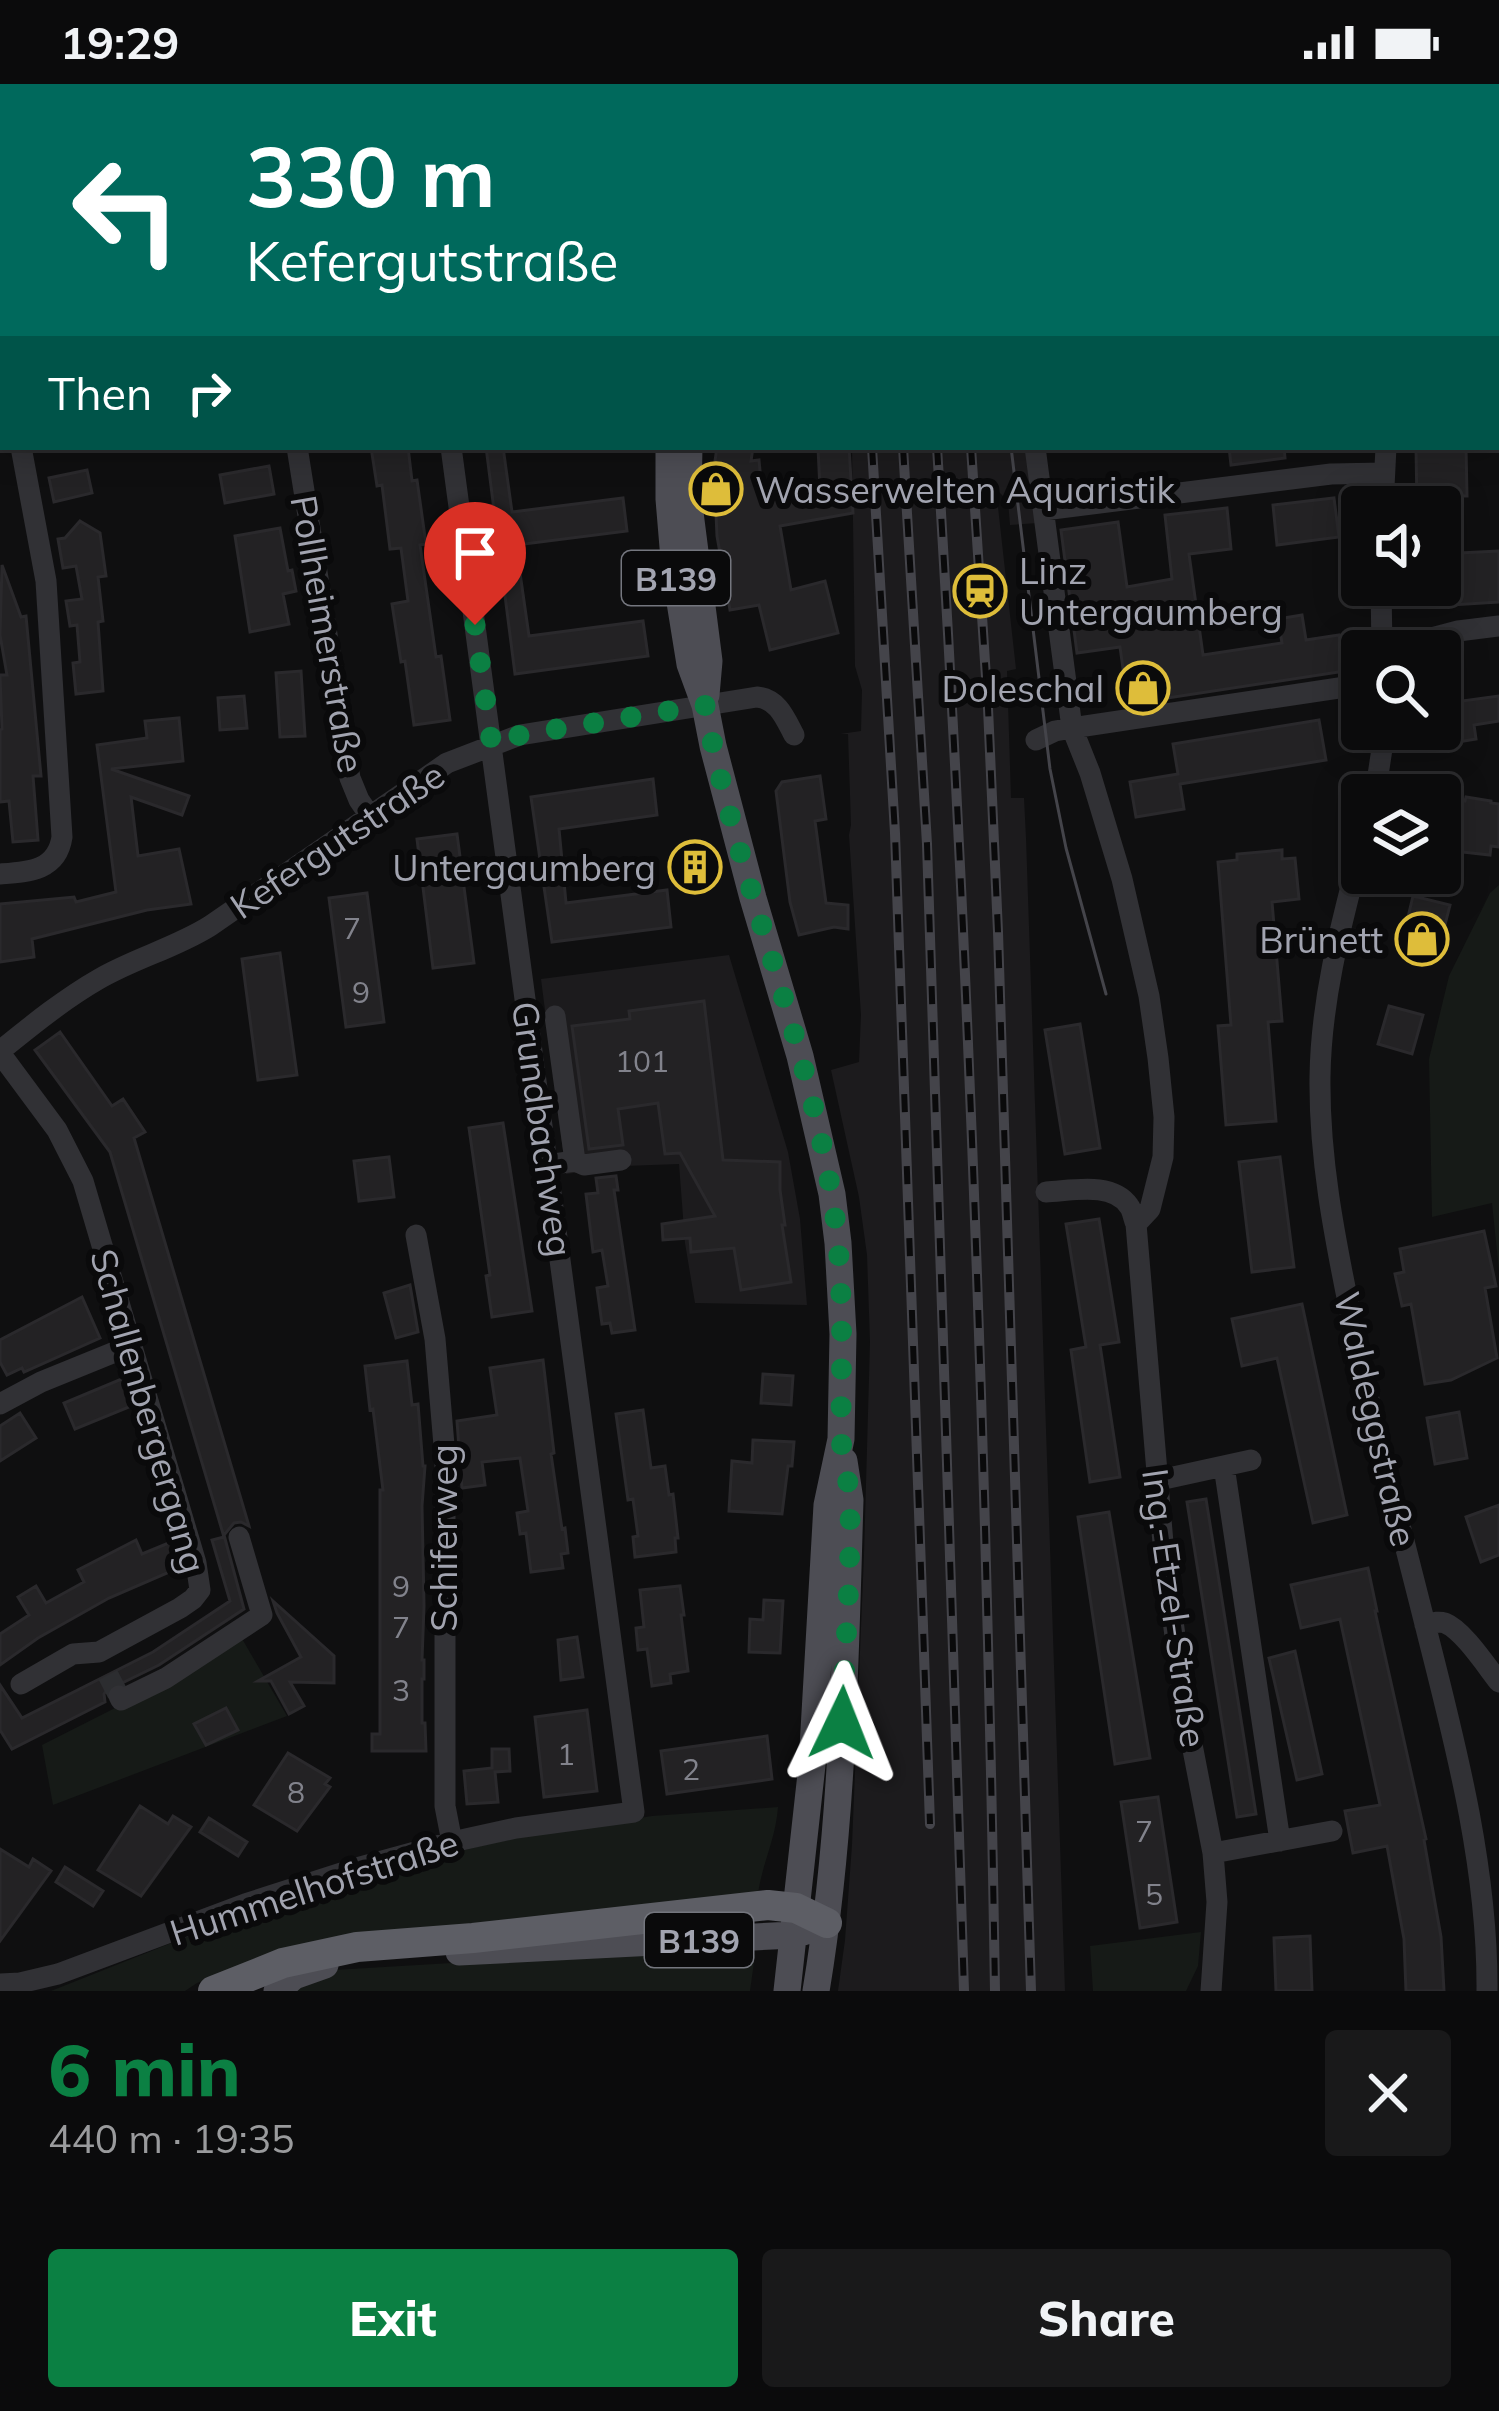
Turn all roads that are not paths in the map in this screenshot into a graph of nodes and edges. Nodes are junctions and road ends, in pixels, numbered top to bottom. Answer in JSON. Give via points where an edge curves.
{"nodes":[{"id":1,"x":22,"y":450,"type":"edge"},
{"id":2,"x":297,"y":450,"type":"edge"},
{"id":3,"x":451,"y":450,"type":"edge"},
{"id":4,"x":669,"y":450,"type":"edge"},
{"id":5,"x":689,"y":450,"type":"edge"},
{"id":6,"x":1035,"y":450,"type":"edge"},
{"id":7,"x":1386,"y":450,"type":"edge"},
{"id":8,"x":1384,"y":473,"type":"junction"},
{"id":9,"x":1384,"y":486,"type":"edge"},
{"id":10,"x":1044,"y":510,"type":"junction"},
{"id":11,"x":1499,"y":626,"type":"edge"},
{"id":12,"x":1461,"y":632,"type":"edge"},
{"id":13,"x":1341,"y":688,"type":"edge"},
{"id":14,"x":705,"y":705,"type":"junction"},
{"id":15,"x":1072,"y":728,"type":"junction"},
{"id":16,"x":794,"y":735,"type":"dead end"},
{"id":17,"x":1036,"y":740,"type":"dead end"},
{"id":18,"x":492,"y":746,"type":"junction"},
{"id":19,"x":370,"y":816,"type":"junction"},
{"id":20,"x":0,"y":874,"type":"edge"},
{"id":21,"x":1349,"y":894,"type":"edge"},
{"id":22,"x":555,"y":1016,"type":"dead end"},
{"id":23,"x":0,"y":1052,"type":"edge"},
{"id":24,"x":621,"y":1160,"type":"dead end"},
{"id":25,"x":575,"y":1161,"type":"junction"},
{"id":26,"x":547,"y":1165,"type":"junction"},
{"id":27,"x":1046,"y":1192,"type":"dead end"},
{"id":28,"x":1136,"y":1224,"type":"junction"},
{"id":29,"x":416,"y":1235,"type":"dead end"},
{"id":30,"x":132,"y":1345,"type":"junction"},
{"id":31,"x":0,"y":1403,"type":"edge"},
{"id":32,"x":841,"y":1439,"type":"junction"},
{"id":33,"x":1251,"y":1460,"type":"dead end"},
{"id":34,"x":1224,"y":1466,"type":"junction"},
{"id":35,"x":1155,"y":1481,"type":"junction"},
{"id":36,"x":238,"y":1537,"type":"dead end"},
{"id":37,"x":1426,"y":1625,"type":"junction"},
{"id":38,"x":96,"y":1653,"type":"junction"},
{"id":39,"x":108,"y":1675,"type":"tunnel mouth"},
{"id":40,"x":1499,"y":1682,"type":"edge"},
{"id":41,"x":21,"y":1684,"type":"dead end"},
{"id":42,"x":119,"y":1696,"type":"dead end"},
{"id":43,"x":634,"y":1812,"type":"joint"},
{"id":44,"x":1332,"y":1831,"type":"dead end"},
{"id":45,"x":452,"y":1841,"type":"junction"},
{"id":46,"x":1280,"y":1841,"type":"junction"},
{"id":47,"x":1213,"y":1853,"type":"junction"},
{"id":48,"x":795,"y":1921,"type":"junction"},
{"id":49,"x":827,"y":1924,"type":"junction"},
{"id":50,"x":0,"y":1984,"type":"edge"},
{"id":51,"x":213,"y":1991,"type":"edge"},
{"id":52,"x":277,"y":1991,"type":"edge"},
{"id":53,"x":787,"y":1991,"type":"edge"},
{"id":54,"x":816,"y":1991,"type":"edge"},
{"id":55,"x":1211,"y":1991,"type":"edge"},
{"id":56,"x":1487,"y":1991,"type":"edge"}],
"edges":[{"from":1,"to":20,"type":"street","via":[[46,581],[62,837],[49,864]]},
{"from":2,"to":19,"type":"street","name":"Pollheimerstraße","via":[[350,778]]},
{"from":3,"to":18,"type":"street","name":"Grundbachweg"},
{"from":4,"to":14,"type":"main road","number":"B139","via":[[675,572]]},
{"from":5,"to":14,"type":"main road","number":"B139","via":[[709,661]]},
{"from":6,"to":10,"type":"street","name":"Ing.-Etzel-Straße"},
{"from":7,"to":8,"type":"street"},
{"from":8,"to":9,"type":"street"},
{"from":8,"to":10,"type":"street"},
{"from":10,"to":15,"type":"street","name":"Ing.-Etzel-Straße"},
{"from":11,"to":12,"type":"street"},
{"from":13,"to":15,"type":"street"},
{"from":14,"to":16,"type":"street","name":"Kefergutstraße","via":[[770,699]]},
{"from":14,"to":18,"type":"street","name":"Kefergutstraße"},
{"from":14,"to":32,"type":"main road","number":"B139","via":[[832,1194],[842,1296]]},
{"from":15,"to":17,"type":"street"},
{"from":15,"to":28,"type":"street","name":"Ing.-Etzel-Straße","via":[[1122,879],[1158,1058],[1163,1157],[1150,1209]]},
{"from":18,"to":19,"type":"street","name":"Kefergutstraße","via":[[447,763]]},
{"from":18,"to":26,"type":"street","name":"Grundbachweg"},
{"from":19,"to":23,"type":"street","name":"Kefergutstraße","via":[[197,934],[101,977]]},
{"from":21,"to":37,"type":"street","name":"Waldeggstraße","via":[[1324,1010],[1324,1171],[1378,1442]]},
{"from":22,"to":25,"type":"street"},
{"from":23,"to":30,"type":"street","name":"Schallenbergergang","via":[[78,1169]]},
{"from":24,"to":25,"type":"street"},
{"from":25,"to":26,"type":"street"},
{"from":26,"to":43,"type":"street","name":"Grundbachweg"},
{"from":27,"to":28,"type":"street","via":[[1101,1189],[1129,1205]]},
{"from":28,"to":35,"type":"street","name":"Ing.-Etzel-Straße"},
{"from":29,"to":45,"type":"street","name":"Schiferweg","via":[[445,1457],[445,1806]]},
{"from":30,"to":31,"type":"street"},
{"from":30,"to":38,"type":"street","name":"Schallenbergergang","via":[[200,1590]]},
{"from":32,"to":48,"type":"main road","number":"B139","via":[[827,1504]]},
{"from":32,"to":49,"type":"main road","number":"B139","via":[[850,1500]]},
{"from":33,"to":34,"type":"street"},
{"from":34,"to":35,"type":"street"},
{"from":34,"to":46,"type":"street"},
{"from":35,"to":47,"type":"street","name":"Ing.-Etzel-Straße"},
{"from":36,"to":42,"type":"street","via":[[262,1615],[166,1678]]},
{"from":37,"to":40,"type":"street","via":[[1447,1624]]},
{"from":37,"to":56,"type":"street","name":"Waldeggstraße","via":[[1465,1796]]},
{"from":38,"to":39,"type":"street"},
{"from":38,"to":41,"type":"street","name":"Schallenbergergang","via":[[73,1654]]},
{"from":43,"to":45,"type":"street","name":"Hummelhofstraße"},
{"from":44,"to":46,"type":"street"},
{"from":45,"to":50,"type":"street","name":"Hummelhofstraße","via":[[245,1904],[58,1974]]},
{"from":46,"to":47,"type":"street"},
{"from":47,"to":55,"type":"street","name":"Ing.-Etzel-Straße"},
{"from":48,"to":49,"type":"highway"},
{"from":48,"to":51,"type":"highway","via":[[768,1904],[357,1947],[283,1963]]},
{"from":48,"to":52,"type":"main road","number":"B139","via":[[368,1958],[308,1970]]},
{"from":48,"to":53,"type":"main road","number":"B139"},
{"from":49,"to":54,"type":"main road","number":"B139"}]}
